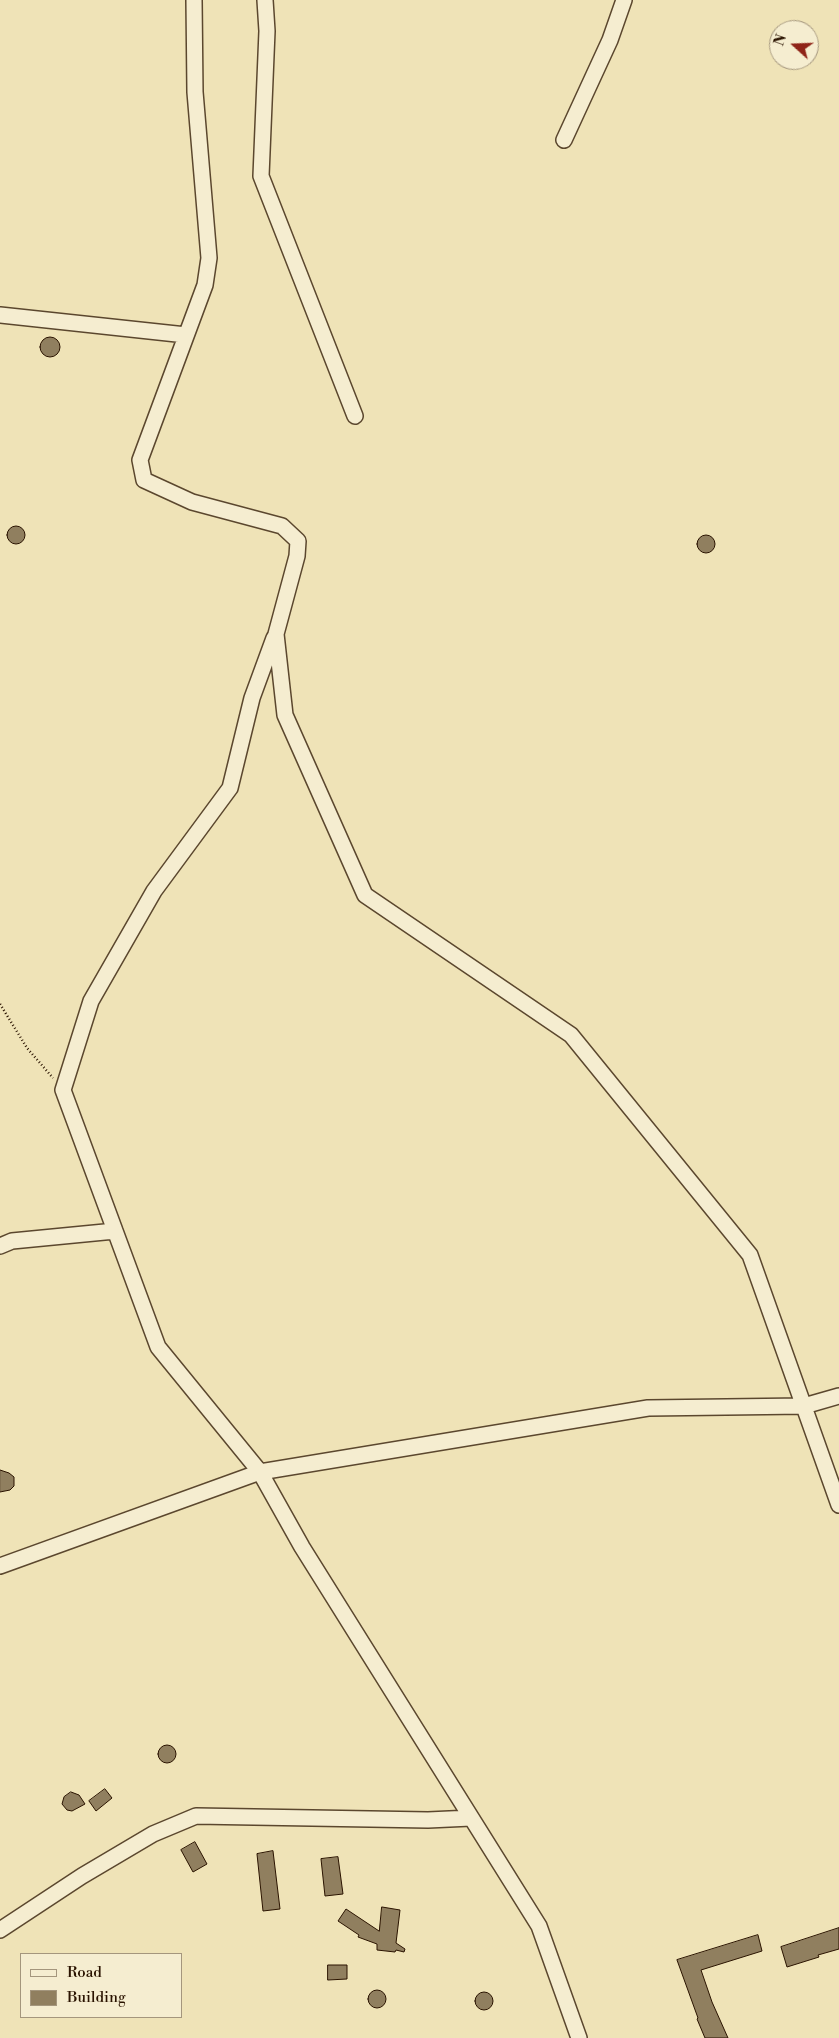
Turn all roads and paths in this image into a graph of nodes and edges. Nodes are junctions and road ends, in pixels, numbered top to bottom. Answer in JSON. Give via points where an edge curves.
{"nodes":[{"id":1,"x":194,"y":0,"type":"edge"},
{"id":2,"x":265,"y":0,"type":"edge"},
{"id":3,"x":624,"y":0,"type":"edge"},
{"id":4,"x":564,"y":140,"type":"dead end"},
{"id":5,"x":0,"y":315,"type":"edge"},
{"id":6,"x":186,"y":335,"type":"junction"},
{"id":7,"x":355,"y":416,"type":"dead end"},
{"id":8,"x":276,"y":634,"type":"junction"},
{"id":9,"x":0,"y":1004,"type":"edge"},
{"id":10,"x":63,"y":1090,"type":"junction"},
{"id":11,"x":115,"y":1231,"type":"junction"},
{"id":12,"x":0,"y":1246,"type":"edge"},
{"id":13,"x":839,"y":1396,"type":"edge"},
{"id":14,"x":804,"y":1406,"type":"junction"},
{"id":15,"x":260,"y":1472,"type":"junction"},
{"id":16,"x":839,"y":1505,"type":"edge"},
{"id":17,"x":0,"y":1566,"type":"edge"},
{"id":18,"x":471,"y":1818,"type":"junction"},
{"id":19,"x":0,"y":1930,"type":"edge"},
{"id":20,"x":579,"y":2038,"type":"edge"}],
"edges":[{"from":1,"to":6,"type":"street","via":[[195,92],[209,258],[205,284]]},
{"from":2,"to":7,"type":"street","via":[[267,31],[261,176]]},
{"from":3,"to":4,"type":"street","via":[[610,40]]},
{"from":5,"to":6,"type":"street"},
{"from":6,"to":8,"type":"street","via":[[140,460],[144,480],[192,502],[282,526],[298,541],[298,556]]},
{"from":8,"to":10,"type":"street","via":[[252,698],[230,788],[154,891],[91,1001]]},
{"from":8,"to":14,"type":"street","via":[[285,715],[365,895],[571,1035],[750,1255]]},
{"from":9,"to":10,"type":"path","via":[[27,1048]]},
{"from":10,"to":11,"type":"street"},
{"from":11,"to":12,"type":"street","via":[[12,1241]]},
{"from":11,"to":15,"type":"street","via":[[158,1347]]},
{"from":13,"to":14,"type":"street"},
{"from":14,"to":15,"type":"street","via":[[648,1408]]},
{"from":14,"to":16,"type":"street"},
{"from":15,"to":17,"type":"street"},
{"from":15,"to":18,"type":"street","via":[[302,1548]]},
{"from":18,"to":19,"type":"street","via":[[196,1816],[153,1834]]},
{"from":18,"to":20,"type":"street","via":[[539,1926]]}]}
